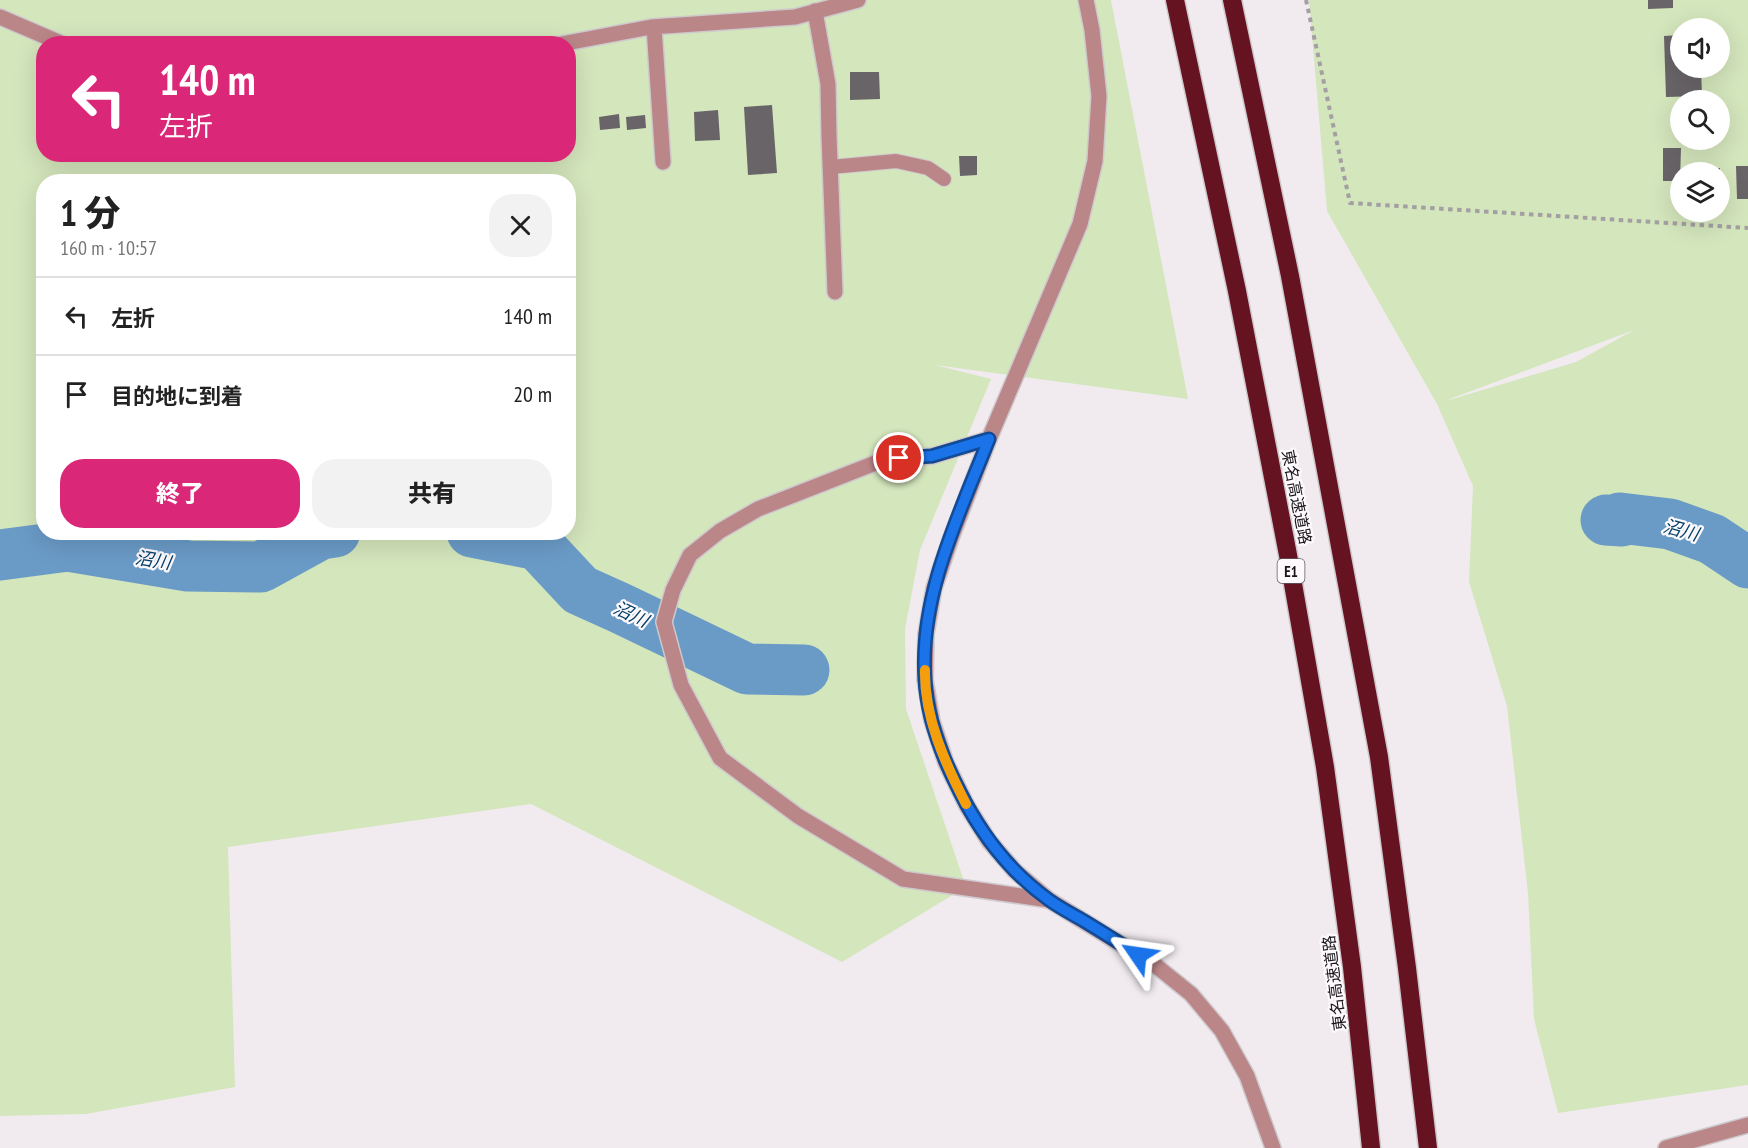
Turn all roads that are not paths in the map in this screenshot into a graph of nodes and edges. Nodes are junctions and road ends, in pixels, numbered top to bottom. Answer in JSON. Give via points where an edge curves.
{"nodes":[{"id":1,"x":858,"y":0,"type":"edge"},
{"id":2,"x":1086,"y":0,"type":"edge"},
{"id":3,"x":1175,"y":0,"type":"edge"},
{"id":4,"x":1232,"y":0,"type":"edge"},
{"id":5,"x":815,"y":11,"type":"junction"},
{"id":6,"x":0,"y":17,"type":"edge"},
{"id":7,"x":654,"y":27,"type":"junction"},
{"id":8,"x":44,"y":36,"type":"edge"},
{"id":9,"x":576,"y":41,"type":"edge"},
{"id":10,"x":663,"y":162,"type":"dead end"},
{"id":11,"x":831,"y":168,"type":"junction"},
{"id":12,"x":944,"y":179,"type":"dead end"},
{"id":13,"x":835,"y":292,"type":"dead end"},
{"id":14,"x":989,"y":439,"type":"junction"},
{"id":15,"x":1049,"y":900,"type":"junction"},
{"id":16,"x":1352,"y":967,"type":"junction"},
{"id":17,"x":1748,"y":1125,"type":"edge"},
{"id":18,"x":1273,"y":1148,"type":"edge"},
{"id":19,"x":1359,"y":1148,"type":"edge"},
{"id":20,"x":1371,"y":1148,"type":"edge"},
{"id":21,"x":1428,"y":1148,"type":"edge"},
{"id":22,"x":1666,"y":1148,"type":"edge"}],
"edges":[{"from":1,"to":5,"type":"street"},
{"from":2,"to":14,"type":"street","via":[[1098,96],[1095,161],[1080,224]]},
{"from":3,"to":16,"type":"highway","name":"東名高速道路","number":"E1","via":[[1238,291],[1286,543],[1325,767]]},
{"from":4,"to":21,"type":"highway","name":"東名高速道路","via":[[1290,276],[1379,757]]},
{"from":5,"to":7,"type":"street","via":[[795,17]]},
{"from":5,"to":11,"type":"street","via":[[828,84]]},
{"from":6,"to":8,"type":"street"},
{"from":7,"to":9,"type":"street"},
{"from":7,"to":10,"type":"street"},
{"from":11,"to":12,"type":"lane","via":[[896,161],[928,168]]},
{"from":11,"to":13,"type":"street"},
{"from":14,"to":15,"type":"street","via":[[934,588],[926,634],[925,680],[945,763],[967,806],[995,849]]},
{"from":14,"to":15,"type":"street","via":[[932,456],[883,460],[758,509],[720,531],[690,555],[673,590],[664,622],[681,685],[720,758],[798,816],[903,879]]},
{"from":15,"to":18,"type":"street","via":[[1155,965],[1191,994],[1222,1031],[1247,1076]]},
{"from":16,"to":19,"type":"highway"},
{"from":16,"to":20,"type":"highway","name":"東名高速道路","number":"E1"},
{"from":17,"to":22,"type":"street"}]}
